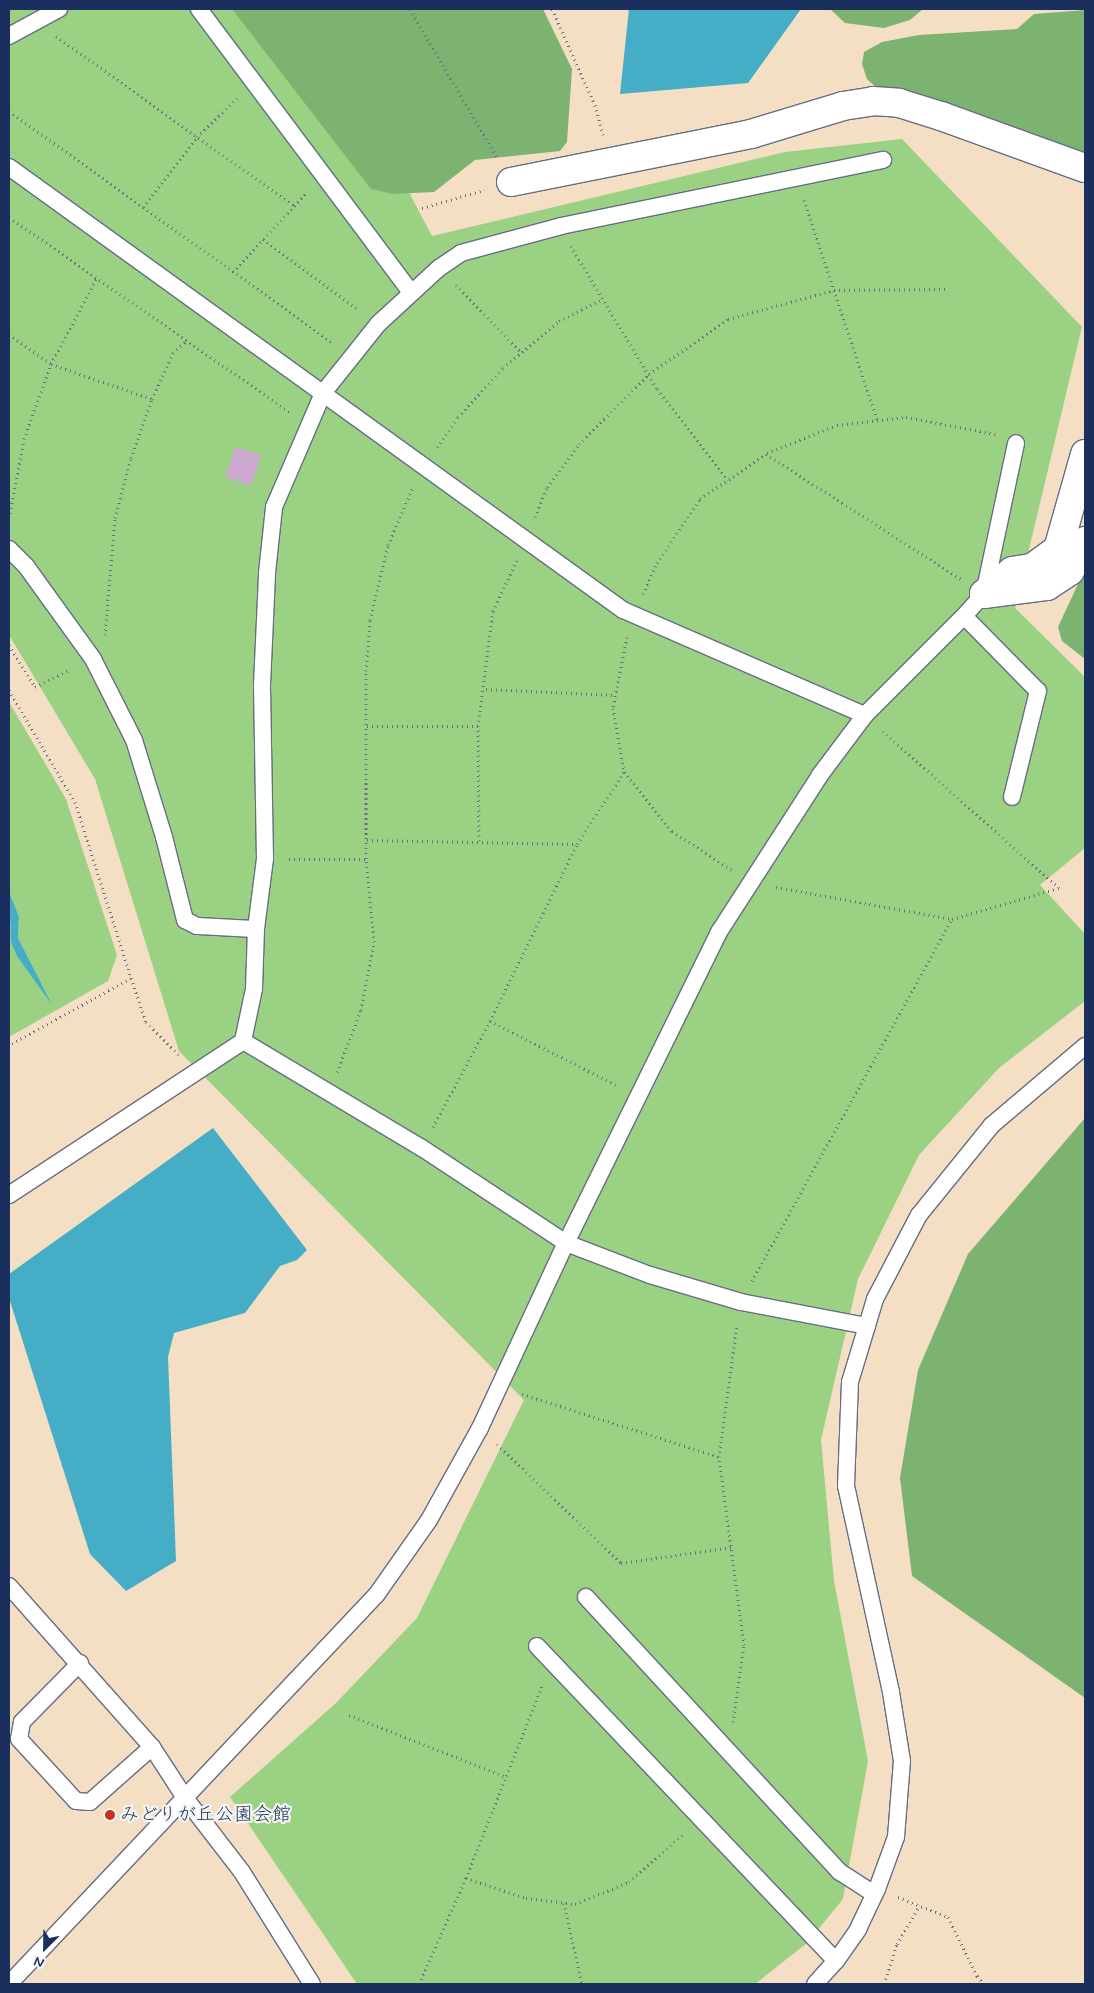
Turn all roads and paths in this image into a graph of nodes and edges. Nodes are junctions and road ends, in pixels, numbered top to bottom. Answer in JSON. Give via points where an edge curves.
{"nodes":[{"id":1,"x":59,"y":9,"type":"edge"},
{"id":2,"x":199,"y":9,"type":"edge"},
{"id":3,"x":410,"y":9,"type":"edge"},
{"id":4,"x":552,"y":9,"type":"edge"},
{"id":5,"x":35,"y":22,"type":"junction"},
{"id":6,"x":9,"y":36,"type":"edge"},
{"id":7,"x":254,"y":82,"type":"junction"},
{"id":8,"x":9,"y":111,"type":"edge"},
{"id":9,"x":197,"y":137,"type":"junction"},
{"id":10,"x":610,"y":160,"type":"junction"},
{"id":11,"x":883,"y":160,"type":"dead end"},
{"id":12,"x":9,"y":167,"type":"edge"},
{"id":13,"x":1085,"y":168,"type":"edge"},
{"id":14,"x":323,"y":175,"type":"junction"},
{"id":15,"x":796,"y":178,"type":"junction"},
{"id":16,"x":511,"y":182,"type":"junction"},
{"id":17,"x":294,"y":206,"type":"junction"},
{"id":18,"x":142,"y":207,"type":"junction"},
{"id":19,"x":422,"y":208,"type":"dead end"},
{"id":20,"x":9,"y":217,"type":"edge"},
{"id":21,"x":560,"y":226,"type":"junction"},
{"id":22,"x":263,"y":239,"type":"junction"},
{"id":23,"x":439,"y":268,"type":"junction"},
{"id":24,"x":233,"y":272,"type":"junction"},
{"id":25,"x":97,"y":278,"type":"junction"},
{"id":26,"x":947,"y":289,"type":"dead end"},
{"id":27,"x":834,"y":290,"type":"junction"},
{"id":28,"x":411,"y":292,"type":"junction"},
{"id":29,"x":601,"y":300,"type":"junction"},
{"id":30,"x":378,"y":324,"type":"junction"},
{"id":31,"x":9,"y":334,"type":"edge"},
{"id":32,"x":187,"y":340,"type":"junction"},
{"id":33,"x":522,"y":352,"type":"junction"},
{"id":34,"x":351,"y":356,"type":"junction"},
{"id":35,"x":51,"y":364,"type":"junction"},
{"id":36,"x":648,"y":374,"type":"junction"},
{"id":37,"x":323,"y":393,"type":"junction"},
{"id":38,"x":152,"y":400,"type":"junction"},
{"id":39,"x":877,"y":420,"type":"junction"},
{"id":40,"x":309,"y":425,"type":"junction"},
{"id":41,"x":1016,"y":443,"type":"joint"},
{"id":42,"x":766,"y":454,"type":"junction"},
{"id":43,"x":1085,"y":454,"type":"edge"},
{"id":44,"x":423,"y":467,"type":"junction"},
{"id":45,"x":728,"y":480,"type":"junction"},
{"id":46,"x":9,"y":518,"type":"edge"},
{"id":47,"x":526,"y":540,"type":"junction"},
{"id":48,"x":1085,"y":541,"type":"edge"},
{"id":49,"x":9,"y":549,"type":"edge"},
{"id":50,"x":984,"y":594,"type":"junction"},
{"id":51,"x":634,"y":615,"type":"junction"},
{"id":52,"x":964,"y":616,"type":"junction"},
{"id":53,"x":9,"y":646,"type":"edge"},
{"id":54,"x":97,"y":666,"type":"junction"},
{"id":55,"x":486,"y":689,"type":"junction"},
{"id":56,"x":9,"y":690,"type":"edge"},
{"id":57,"x":616,"y":695,"type":"junction"},
{"id":58,"x":865,"y":715,"type":"junction"},
{"id":59,"x":367,"y":726,"type":"junction"},
{"id":60,"x":478,"y":726,"type":"junction"},
{"id":61,"x":624,"y":772,"type":"junction"},
{"id":62,"x":1012,"y":797,"type":"dead end"},
{"id":63,"x":367,"y":840,"type":"junction"},
{"id":64,"x":479,"y":841,"type":"junction"},
{"id":65,"x":577,"y":844,"type":"junction"},
{"id":66,"x":265,"y":859,"type":"junction"},
{"id":67,"x":366,"y":859,"type":"junction"},
{"id":68,"x":751,"y":883,"type":"junction"},
{"id":69,"x":952,"y":919,"type":"junction"},
{"id":70,"x":256,"y":929,"type":"junction"},
{"id":71,"x":131,"y":978,"type":"junction"},
{"id":72,"x":490,"y":1021,"type":"junction"},
{"id":73,"x":243,"y":1042,"type":"junction"},
{"id":74,"x":9,"y":1045,"type":"edge"},
{"id":75,"x":1085,"y":1046,"type":"edge"},
{"id":76,"x":179,"y":1056,"type":"dead end"},
{"id":77,"x":330,"y":1091,"type":"junction"},
{"id":78,"x":638,"y":1096,"type":"junction"},
{"id":79,"x":422,"y":1148,"type":"junction"},
{"id":80,"x":9,"y":1195,"type":"edge"},
{"id":81,"x":566,"y":1243,"type":"junction"},
{"id":82,"x":741,"y":1302,"type":"junction"},
{"id":83,"x":867,"y":1326,"type":"junction"},
{"id":84,"x":498,"y":1387,"type":"junction"},
{"id":85,"x":480,"y":1428,"type":"junction"},
{"id":86,"x":719,"y":1458,"type":"junction"},
{"id":87,"x":733,"y":1548,"type":"junction"},
{"id":88,"x":9,"y":1586,"type":"edge"},
{"id":89,"x":586,"y":1597,"type":"dead end"},
{"id":90,"x":537,"y":1646,"type":"dead end"},
{"id":91,"x":552,"y":1662,"type":"junction"},
{"id":92,"x":80,"y":1663,"type":"junction"},
{"id":93,"x":349,"y":1715,"type":"dead end"},
{"id":94,"x":152,"y":1746,"type":"junction"},
{"id":95,"x":729,"y":1750,"type":"junction"},
{"id":96,"x":506,"y":1777,"type":"junction"},
{"id":97,"x":186,"y":1798,"type":"junction"},
{"id":98,"x":701,"y":1819,"type":"junction"},
{"id":99,"x":466,"y":1878,"type":"junction"},
{"id":100,"x":875,"y":1892,"type":"junction"},
{"id":101,"x":564,"y":1903,"type":"junction"},
{"id":102,"x":920,"y":1905,"type":"junction"},
{"id":103,"x":836,"y":1961,"type":"junction"},
{"id":104,"x":9,"y":1984,"type":"edge"},
{"id":105,"x":312,"y":1984,"type":"edge"},
{"id":106,"x":419,"y":1984,"type":"edge"},
{"id":107,"x":582,"y":1984,"type":"edge"},
{"id":108,"x":815,"y":1984,"type":"edge"},
{"id":109,"x":884,"y":1984,"type":"edge"},
{"id":110,"x":984,"y":1984,"type":"edge"}],
"edges":[{"from":1,"to":5,"type":"lane"},
{"from":2,"to":7,"type":"lane"},
{"from":3,"to":16,"type":"path"},
{"from":4,"to":10,"type":"path","via":[[595,105]]},
{"from":5,"to":6,"type":"lane"},
{"from":5,"to":9,"type":"path"},
{"from":7,"to":9,"type":"path"},
{"from":7,"to":14,"type":"lane"},
{"from":8,"to":18,"type":"path"},
{"from":9,"to":17,"type":"path"},
{"from":9,"to":18,"type":"path"},
{"from":10,"to":13,"type":"street","via":[[751,134],[843,106],[873,101],[899,104],[941,116]]},
{"from":10,"to":16,"type":"street"},
{"from":11,"to":15,"type":"lane"},
{"from":12,"to":37,"type":"lane"},
{"from":14,"to":17,"type":"path"},
{"from":14,"to":28,"type":"lane"},
{"from":15,"to":21,"type":"lane"},
{"from":15,"to":27,"type":"path"},
{"from":16,"to":19,"type":"path"},
{"from":17,"to":22,"type":"path"},
{"from":18,"to":24,"type":"path"},
{"from":20,"to":25,"type":"path"},
{"from":21,"to":23,"type":"lane","via":[[461,253]]},
{"from":21,"to":29,"type":"path"},
{"from":22,"to":24,"type":"path"},
{"from":22,"to":30,"type":"path"},
{"from":23,"to":28,"type":"lane"},
{"from":23,"to":33,"type":"path"},
{"from":24,"to":34,"type":"path"},
{"from":25,"to":32,"type":"path"},
{"from":25,"to":35,"type":"path"},
{"from":26,"to":27,"type":"path"},
{"from":27,"to":36,"type":"path","via":[[728,319]]},
{"from":27,"to":39,"type":"path"},
{"from":28,"to":30,"type":"lane"},
{"from":29,"to":33,"type":"path","via":[[559,321]]},
{"from":29,"to":36,"type":"path"},
{"from":30,"to":34,"type":"lane"},
{"from":31,"to":35,"type":"path"},
{"from":32,"to":38,"type":"path","via":[[173,353]]},
{"from":32,"to":40,"type":"path"},
{"from":33,"to":44,"type":"path","via":[[458,417]]},
{"from":34,"to":37,"type":"lane"},
{"from":35,"to":38,"type":"path"},
{"from":35,"to":46,"type":"path","via":[[24,439]]},
{"from":36,"to":45,"type":"path"},
{"from":36,"to":47,"type":"path","via":[[579,444],[546,487]]},
{"from":37,"to":40,"type":"lane"},
{"from":37,"to":44,"type":"lane"},
{"from":38,"to":54,"type":"path","via":[[131,458],[115,518]]},
{"from":39,"to":41,"type":"path","via":[[906,417],[993,434]]},
{"from":39,"to":42,"type":"path","via":[[837,424]]},
{"from":40,"to":66,"type":"lane","via":[[274,507],[267,573],[262,686]]},
{"from":41,"to":50,"type":"lane"},
{"from":42,"to":45,"type":"path"},
{"from":42,"to":50,"type":"path"},
{"from":43,"to":50,"type":"street","via":[[1058,549],[1032,568],[1012,571]]},
{"from":44,"to":47,"type":"lane"},
{"from":44,"to":59,"type":"path","via":[[405,502],[376,587],[366,671]]},
{"from":45,"to":51,"type":"path","via":[[700,499],[657,563]]},
{"from":47,"to":51,"type":"lane"},
{"from":47,"to":55,"type":"path","via":[[493,611]]},
{"from":48,"to":50,"type":"street","via":[[1070,571],[1047,586]]},
{"from":49,"to":54,"type":"lane","via":[[26,566]]},
{"from":50,"to":52,"type":"lane"},
{"from":51,"to":57,"type":"path","via":[[624,648]]},
{"from":51,"to":58,"type":"lane"},
{"from":52,"to":58,"type":"lane"},
{"from":52,"to":62,"type":"lane","via":[[1038,691]]},
{"from":53,"to":54,"type":"path","via":[[35,687]]},
{"from":54,"to":70,"type":"lane","via":[[134,740],[185,920],[197,926]]},
{"from":55,"to":57,"type":"path"},
{"from":55,"to":60,"type":"path"},
{"from":56,"to":71,"type":"path","via":[[75,802]]},
{"from":57,"to":61,"type":"path","via":[[613,708]]},
{"from":58,"to":68,"type":"lane","via":[[820,775]]},
{"from":58,"to":69,"type":"path","via":[[1059,888]]},
{"from":59,"to":60,"type":"path"},
{"from":59,"to":63,"type":"path"},
{"from":60,"to":64,"type":"path"},
{"from":61,"to":65,"type":"path"},
{"from":61,"to":68,"type":"path","via":[[672,831]]},
{"from":63,"to":64,"type":"path"},
{"from":63,"to":67,"type":"path"},
{"from":64,"to":65,"type":"path"},
{"from":65,"to":72,"type":"path"},
{"from":66,"to":67,"type":"path"},
{"from":66,"to":70,"type":"lane"},
{"from":67,"to":77,"type":"path","via":[[374,942],[361,1010]]},
{"from":68,"to":69,"type":"path"},
{"from":68,"to":78,"type":"lane","via":[[719,932]]},
{"from":69,"to":82,"type":"path"},
{"from":70,"to":73,"type":"lane","via":[[254,989]]},
{"from":71,"to":74,"type":"path"},
{"from":71,"to":76,"type":"path","via":[[146,1022]]},
{"from":72,"to":78,"type":"path"},
{"from":72,"to":79,"type":"path"},
{"from":73,"to":77,"type":"lane"},
{"from":73,"to":80,"type":"lane"},
{"from":75,"to":83,"type":"lane","via":[[992,1125],[919,1215],[875,1299]]},
{"from":77,"to":79,"type":"lane"},
{"from":78,"to":81,"type":"lane"},
{"from":79,"to":81,"type":"lane"},
{"from":81,"to":82,"type":"lane","via":[[650,1275]]},
{"from":81,"to":84,"type":"lane"},
{"from":82,"to":83,"type":"lane"},
{"from":82,"to":86,"type":"path"},
{"from":83,"to":100,"type":"lane","via":[[850,1382],[846,1486],[891,1692],[902,1761],[896,1837]]},
{"from":84,"to":85,"type":"lane"},
{"from":84,"to":86,"type":"path"},
{"from":85,"to":87,"type":"path","via":[[621,1563]]},
{"from":85,"to":97,"type":"lane","via":[[429,1520],[377,1594]]},
{"from":86,"to":87,"type":"path"},
{"from":87,"to":95,"type":"path","via":[[744,1645]]},
{"from":88,"to":92,"type":"lane"},
{"from":89,"to":95,"type":"lane"},
{"from":90,"to":91,"type":"lane"},
{"from":91,"to":96,"type":"path"},
{"from":91,"to":98,"type":"lane"},
{"from":92,"to":94,"type":"lane"},
{"from":92,"to":94,"type":"lane","via":[[22,1722],[19,1739],[76,1800],[90,1802]]},
{"from":93,"to":96,"type":"path"},
{"from":94,"to":97,"type":"lane"},
{"from":95,"to":100,"type":"lane","via":[[840,1872]]},
{"from":96,"to":99,"type":"path"},
{"from":97,"to":104,"type":"lane"},
{"from":97,"to":105,"type":"lane","via":[[242,1872]]},
{"from":98,"to":101,"type":"path","via":[[629,1882],[575,1904]]},
{"from":98,"to":103,"type":"lane"},
{"from":99,"to":101,"type":"path","via":[[526,1898]]},
{"from":99,"to":106,"type":"path"},
{"from":100,"to":102,"type":"path"},
{"from":100,"to":103,"type":"lane","via":[[858,1929]]},
{"from":101,"to":107,"type":"path"},
{"from":102,"to":109,"type":"path","via":[[898,1944]]},
{"from":102,"to":110,"type":"path","via":[[948,1917]]},
{"from":103,"to":108,"type":"lane"}]}
